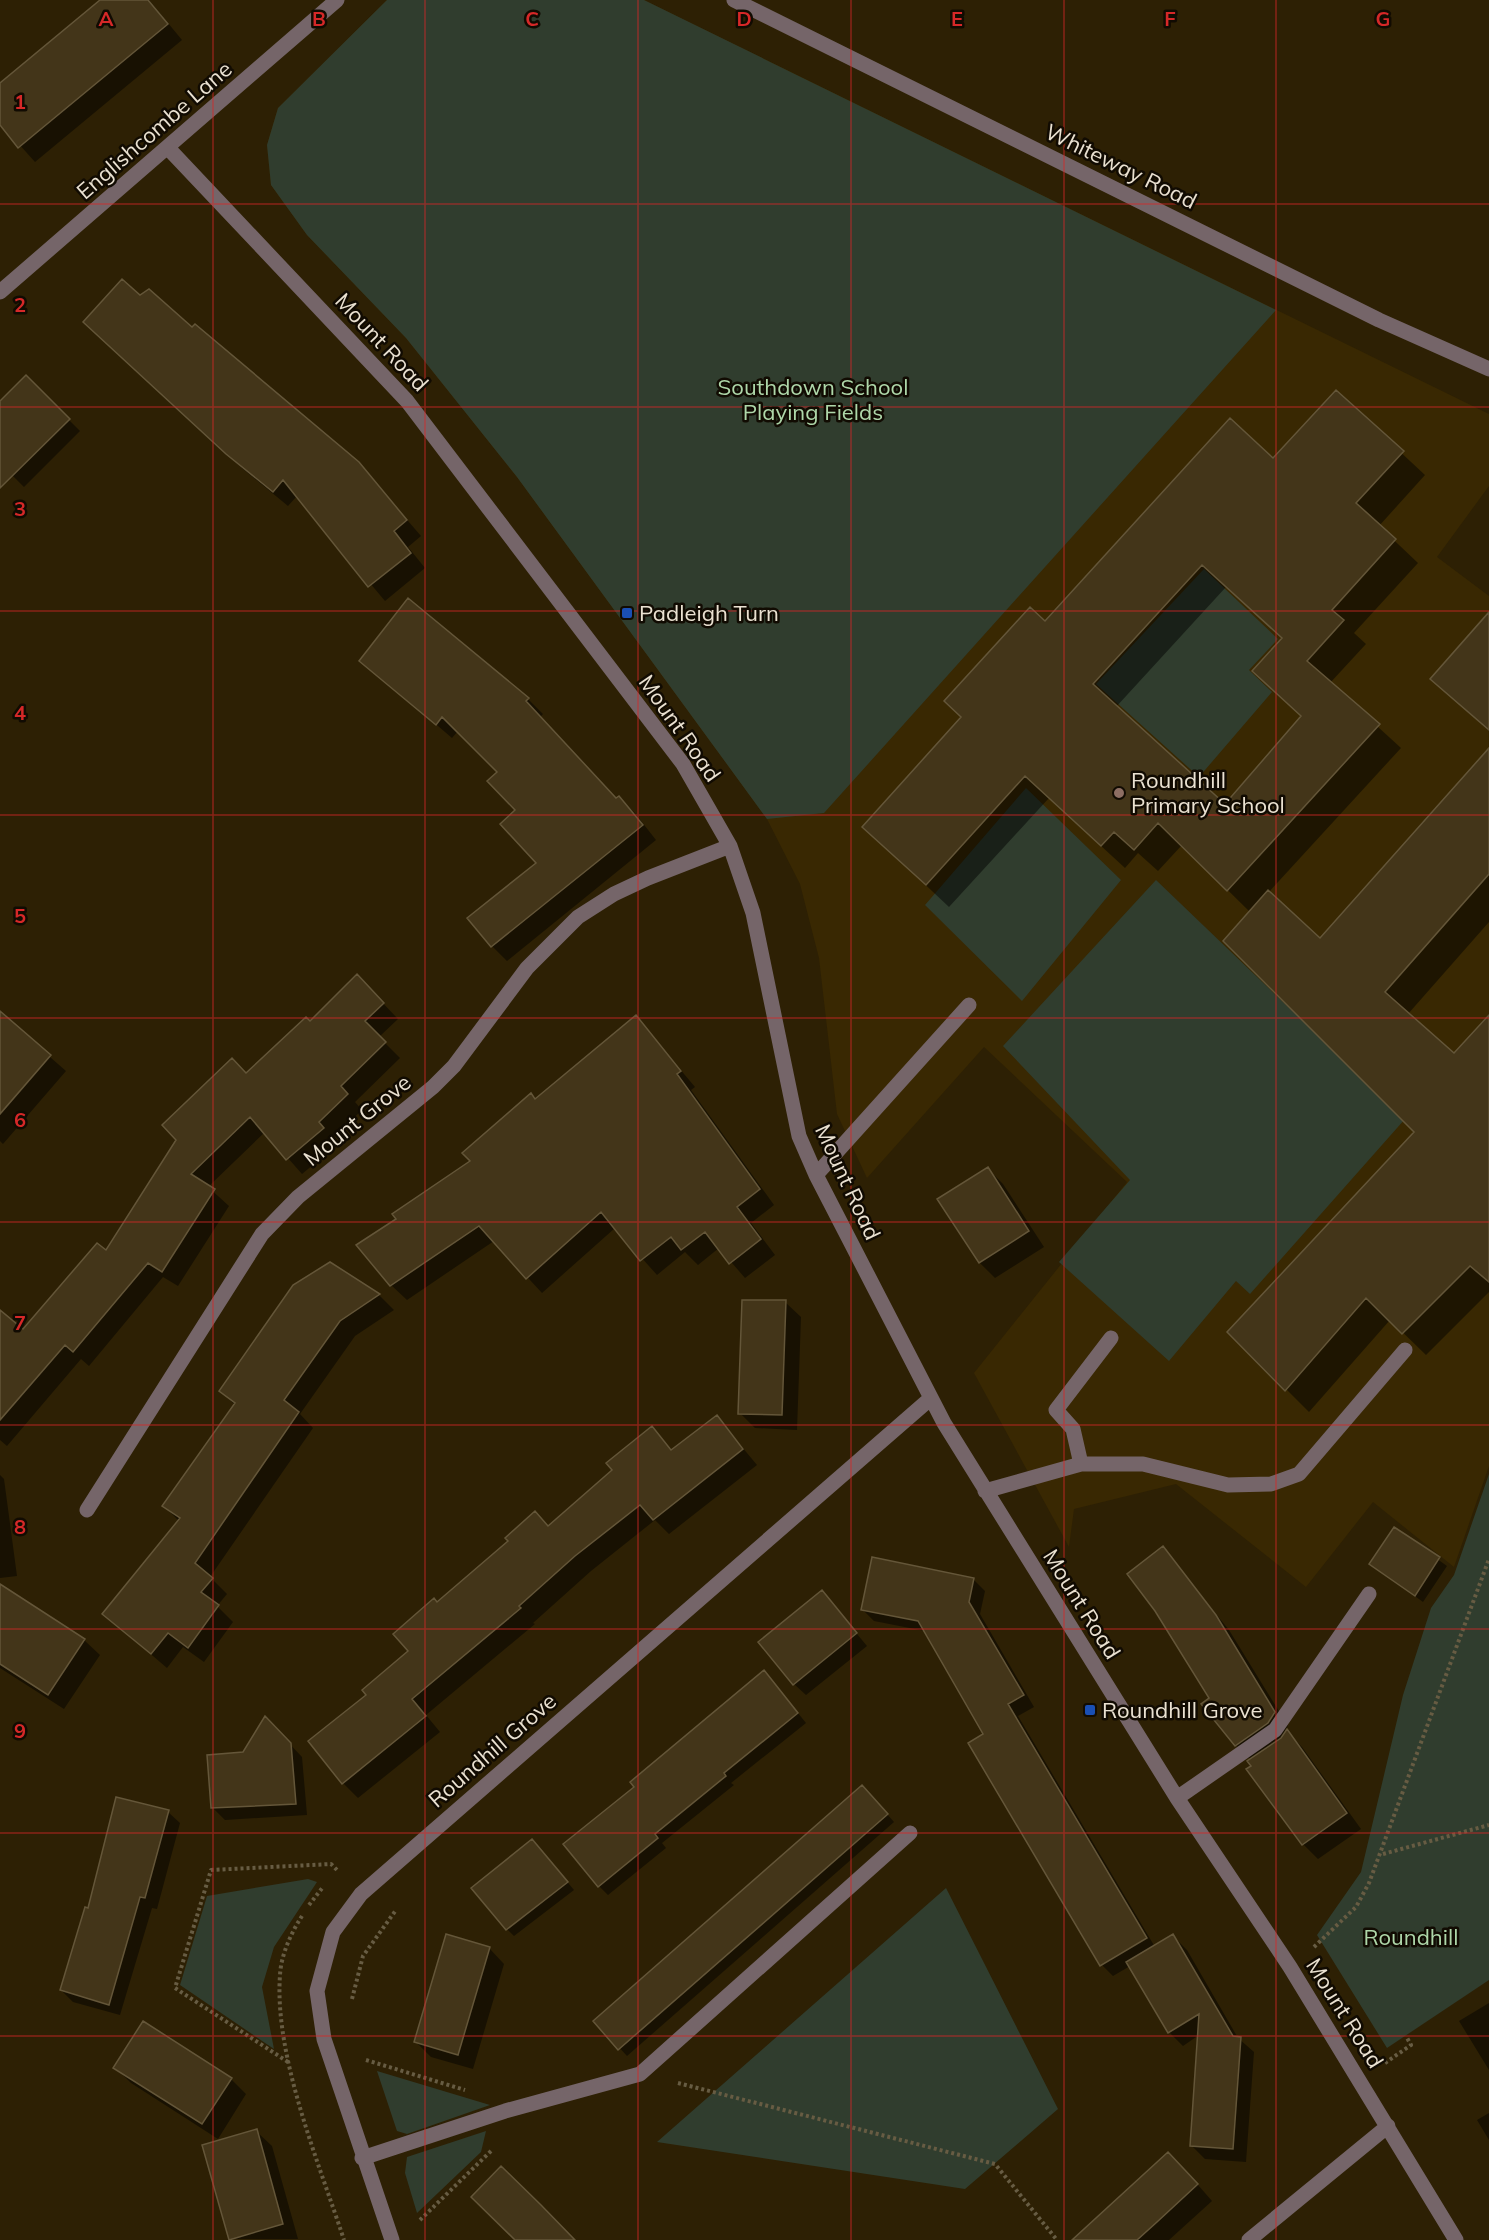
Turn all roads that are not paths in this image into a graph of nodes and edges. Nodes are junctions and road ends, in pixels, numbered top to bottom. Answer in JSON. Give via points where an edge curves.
{"nodes":[{"id":1,"x":337,"y":0,"type":"edge"},
{"id":2,"x":734,"y":0,"type":"edge"},
{"id":3,"x":168,"y":148,"type":"junction"},
{"id":4,"x":0,"y":292,"type":"edge"},
{"id":5,"x":1489,"y":369,"type":"edge"},
{"id":6,"x":730,"y":846,"type":"junction"},
{"id":7,"x":969,"y":1005,"type":"dead end"},
{"id":8,"x":816,"y":1175,"type":"junction"},
{"id":9,"x":1112,"y":1338,"type":"dead end"},
{"id":10,"x":1405,"y":1350,"type":"dead end"},
{"id":11,"x":932,"y":1398,"type":"junction"},
{"id":12,"x":1081,"y":1464,"type":"junction"},
{"id":13,"x":985,"y":1491,"type":"junction"},
{"id":14,"x":87,"y":1510,"type":"dead end"},
{"id":15,"x":1369,"y":1594,"type":"dead end"},
{"id":16,"x":1177,"y":1798,"type":"junction"},
{"id":17,"x":910,"y":1833,"type":"dead end"},
{"id":18,"x":1388,"y":2126,"type":"junction"},
{"id":19,"x":362,"y":2158,"type":"junction"},
{"id":20,"x":392,"y":2240,"type":"edge"},
{"id":21,"x":1249,"y":2240,"type":"edge"},
{"id":22,"x":1456,"y":2240,"type":"edge"}],
"edges":[{"from":1,"to":3,"type":"street","name":"Englishcombe Lane"},
{"from":2,"to":5,"type":"street","name":"Whiteway Road","via":[[1368,315]]},
{"from":3,"to":4,"type":"street","name":"Englishcombe Lane"},
{"from":3,"to":6,"type":"street","name":"Mount Road","via":[[408,401],[683,764]]},
{"from":6,"to":8,"type":"street","name":"Mount Road","via":[[753,913],[799,1136]]},
{"from":6,"to":14,"type":"street","name":"Mount Grove","via":[[648,878],[578,917],[527,968],[454,1066],[298,1197],[262,1234]]},
{"from":7,"to":8,"type":"street"},
{"from":8,"to":11,"type":"street","name":"Mount Road"},
{"from":9,"to":12,"type":"street","via":[[1056,1410],[1073,1429]]},
{"from":10,"to":12,"type":"street","via":[[1299,1474],[1280,1481],[1228,1485],[1143,1464]]},
{"from":11,"to":13,"type":"street","name":"Mount Road"},
{"from":11,"to":19,"type":"street","name":"Roundhill Grove","via":[[361,1894],[333,1932],[317,1991],[324,2039]]},
{"from":12,"to":13,"type":"street"},
{"from":13,"to":16,"type":"street","name":"Mount Road"},
{"from":15,"to":16,"type":"street","via":[[1275,1730]]},
{"from":16,"to":18,"type":"street","name":"Mount Road","via":[[1290,1968]]},
{"from":17,"to":19,"type":"street","via":[[640,2074],[506,2111]]},
{"from":18,"to":21,"type":"street"},
{"from":18,"to":22,"type":"street","name":"Mount Road"},
{"from":19,"to":20,"type":"street","name":"Roundhill Grove"}]}
